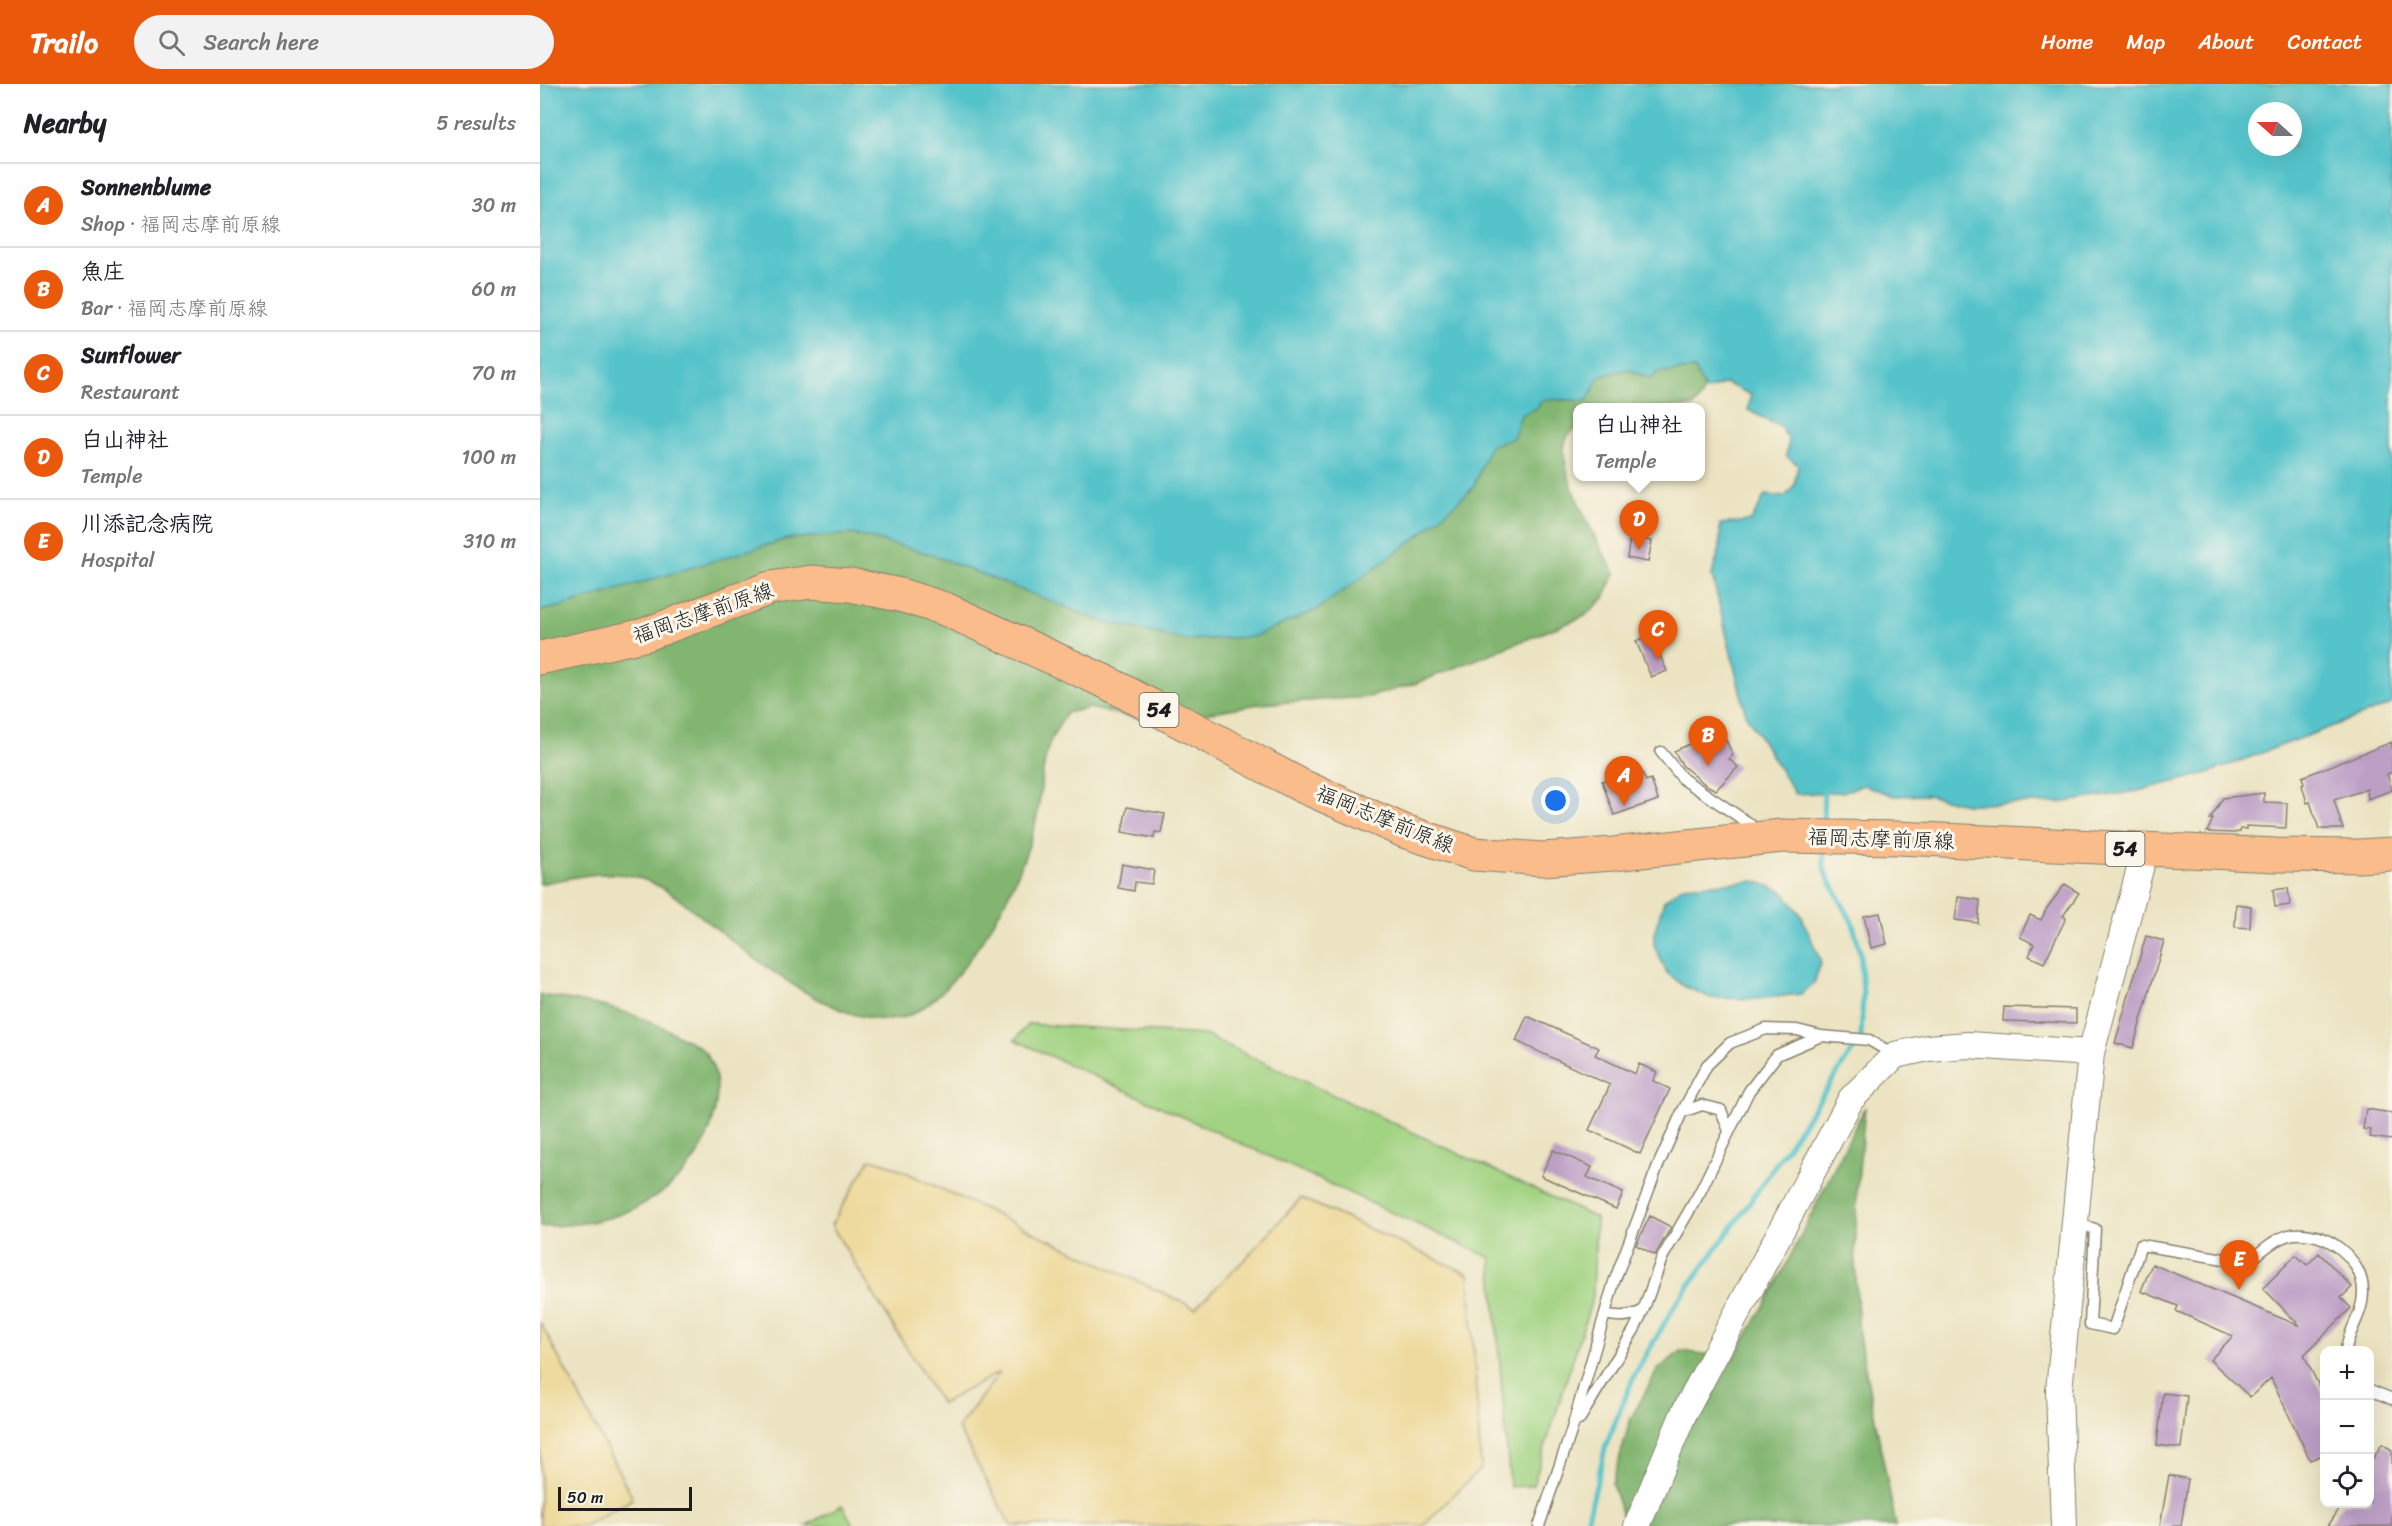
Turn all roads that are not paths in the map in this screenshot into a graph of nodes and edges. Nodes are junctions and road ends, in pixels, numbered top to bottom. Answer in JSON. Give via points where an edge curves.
{"nodes":[{"id":1,"x":540,"y":658,"type":"edge"},
{"id":2,"x":1661,"y":752,"type":"dead end"},
{"id":3,"x":1767,"y":837,"type":"junction"},
{"id":4,"x":2145,"y":850,"type":"junction"},
{"id":5,"x":2392,"y":854,"type":"edge"},
{"id":6,"x":1821,"y":1036,"type":"junction"},
{"id":7,"x":2091,"y":1053,"type":"junction"},
{"id":8,"x":1895,"y":1055,"type":"junction"},
{"id":9,"x":1682,"y":1112,"type":"junction"},
{"id":10,"x":1729,"y":1131,"type":"junction"},
{"id":11,"x":2075,"y":1223,"type":"junction"},
{"id":12,"x":1643,"y":1311,"type":"junction"},
{"id":13,"x":1605,"y":1314,"type":"junction"},
{"id":14,"x":2347,"y":1346,"type":"edge"},
{"id":15,"x":2374,"y":1392,"type":"edge"},
{"id":16,"x":2392,"y":1399,"type":"edge"},
{"id":17,"x":1571,"y":1432,"type":"junction"},
{"id":18,"x":1539,"y":1526,"type":"edge"},
{"id":19,"x":1637,"y":1526,"type":"edge"},
{"id":20,"x":2064,"y":1526,"type":"edge"}],
"edges":[{"from":1,"to":3,"type":"main road","name":"福岡志摩前原線","number":"54","via":[[644,635],[770,588],[811,582],[850,585],[945,609],[1106,682],[1302,786],[1404,831],[1474,854],[1543,859]]},
{"from":2,"to":3,"type":"lane","via":[[1683,780]]},
{"from":3,"to":4,"type":"main road","name":"福岡志摩前原線","number":"54","via":[[1858,837]]},
{"from":4,"to":5,"type":"main road","name":"福岡志摩前原線","number":"54"},
{"from":4,"to":7,"type":"street"},
{"from":6,"to":8,"type":"lane","via":[[1869,1040]]},
{"from":6,"to":9,"type":"lane","via":[[1766,1029],[1730,1043],[1707,1065]]},
{"from":6,"to":10,"type":"lane","via":[[1777,1055],[1749,1091]]},
{"from":7,"to":8,"type":"street","via":[[1968,1045]]},
{"from":7,"to":11,"type":"street"},
{"from":8,"to":19,"type":"street","via":[[1851,1099],[1683,1415]]},
{"from":9,"to":10,"type":"lane","via":[[1702,1105],[1721,1110]]},
{"from":9,"to":13,"type":"lane","via":[[1657,1168]]},
{"from":10,"to":12,"type":"lane","via":[[1662,1258]]},
{"from":11,"to":14,"type":"lane","via":[[2095,1229],[2090,1324],[2113,1329],[2140,1245],[2248,1263],[2265,1247],[2293,1234],[2317,1236],[2342,1250],[2359,1269],[2363,1294]]},
{"from":11,"to":20,"type":"street","via":[[2059,1391]]},
{"from":12,"to":13,"type":"lane","via":[[1632,1316]]},
{"from":12,"to":17,"type":"lane"},
{"from":13,"to":17,"type":"lane"},
{"from":15,"to":16,"type":"lane"},
{"from":17,"to":18,"type":"lane"}]}
